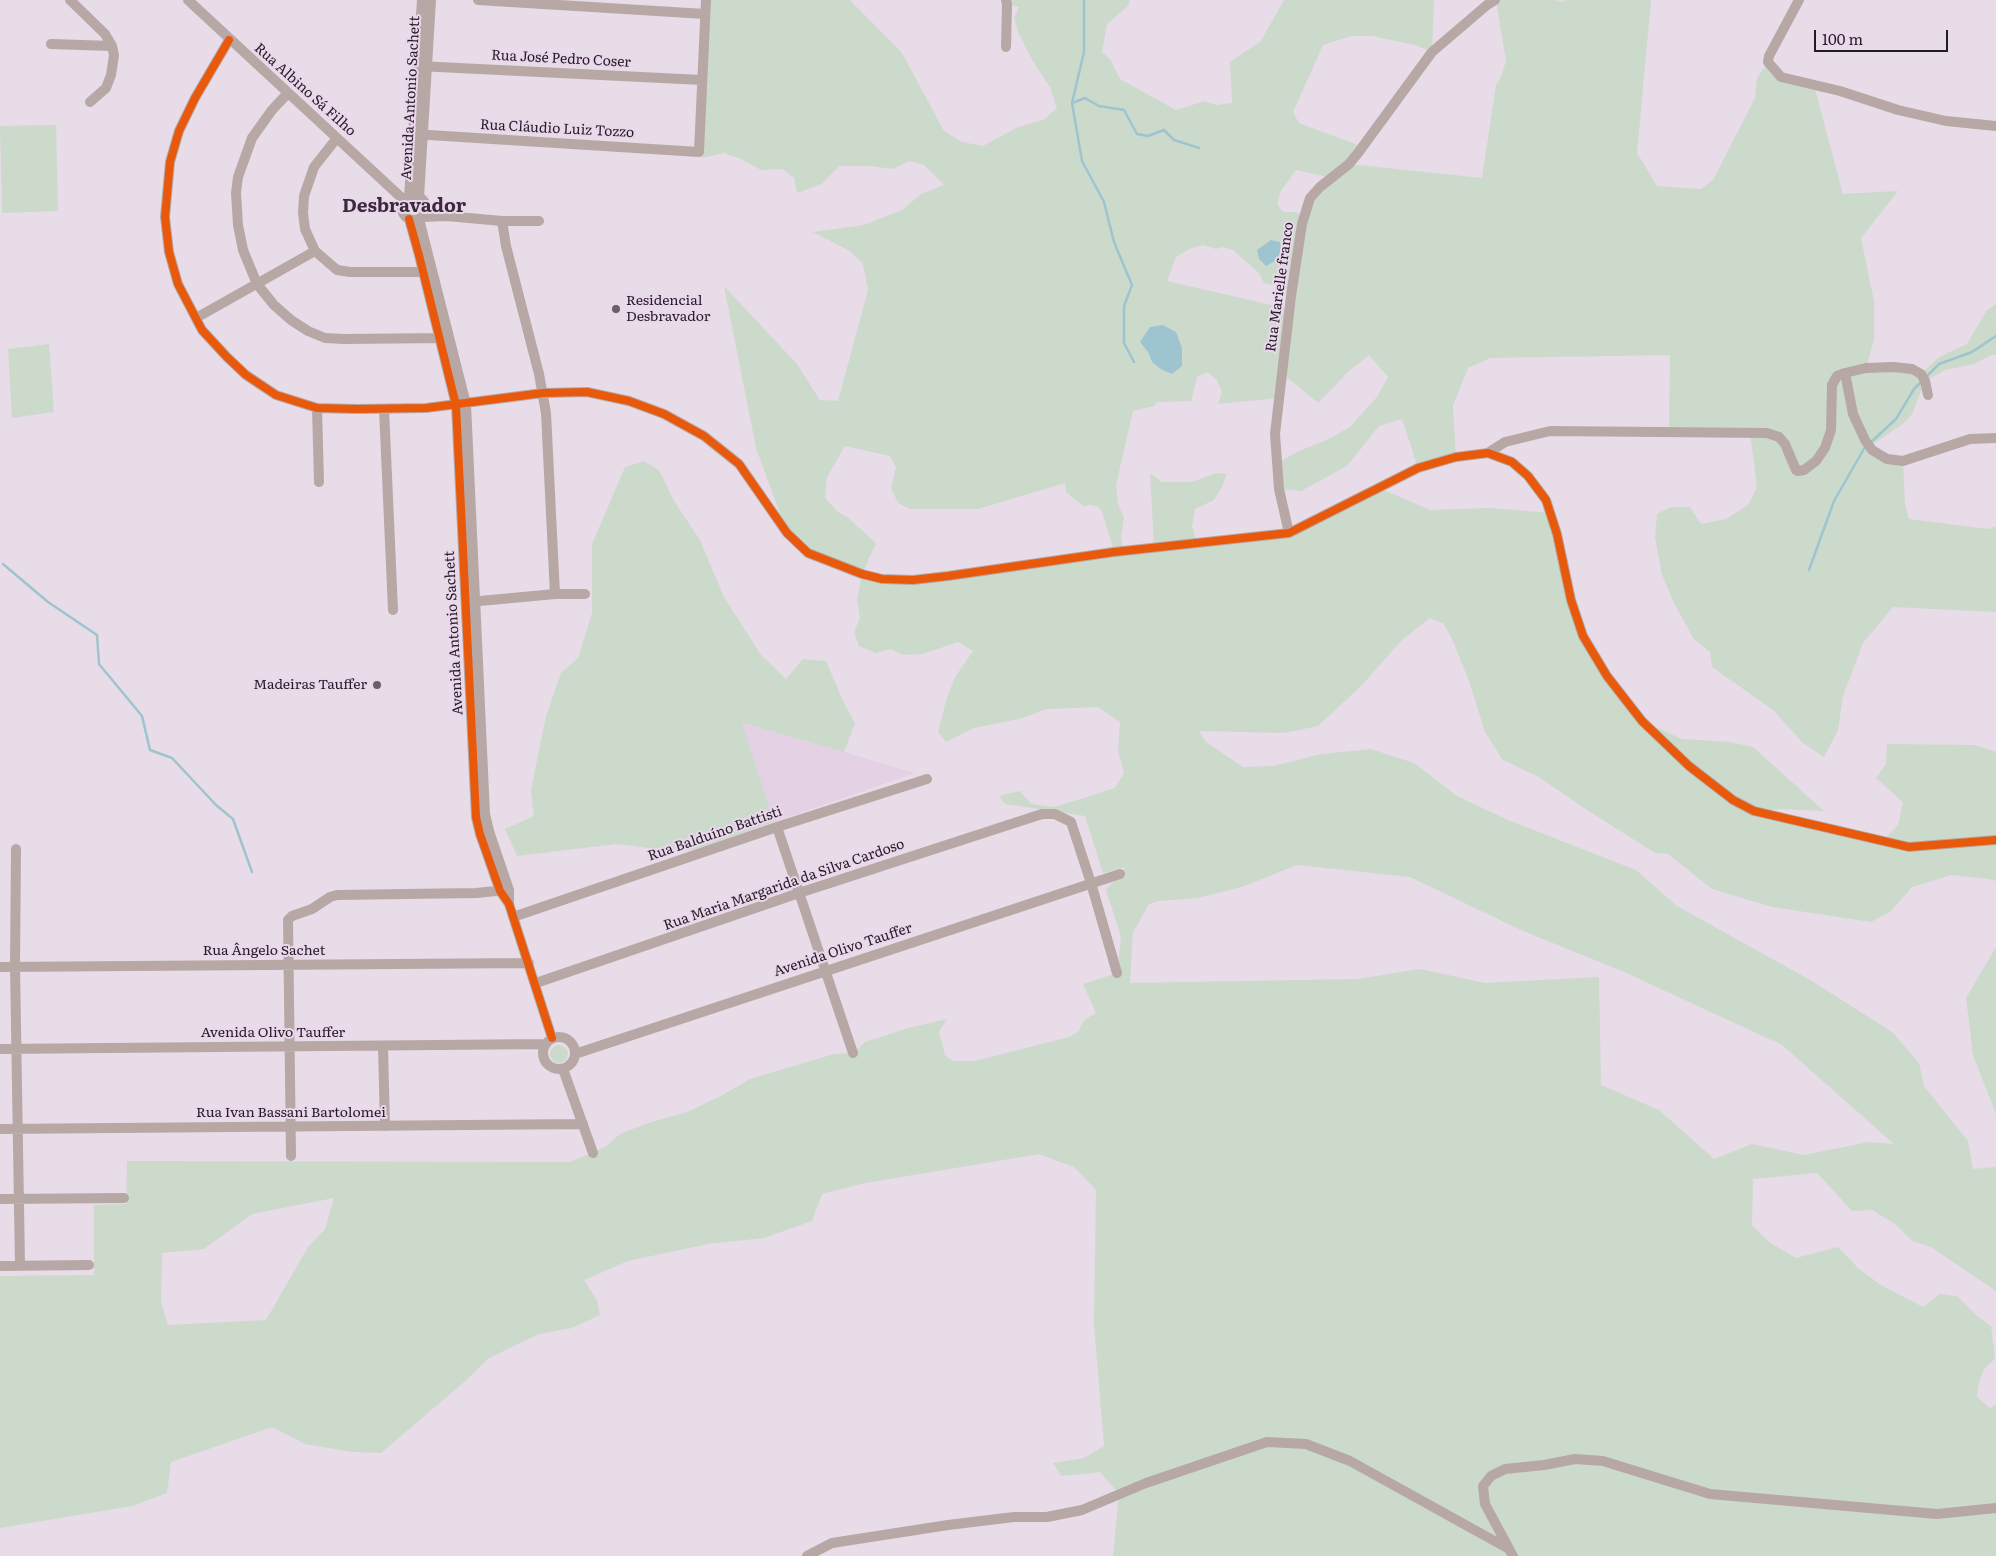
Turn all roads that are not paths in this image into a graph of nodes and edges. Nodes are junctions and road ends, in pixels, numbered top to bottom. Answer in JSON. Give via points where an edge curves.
{"nodes":[{"id":1,"x":70,"y":0,"type":"edge"},
{"id":2,"x":188,"y":0,"type":"edge"},
{"id":3,"x":422,"y":0,"type":"edge"},
{"id":4,"x":431,"y":0,"type":"edge"},
{"id":5,"x":478,"y":0,"type":"edge"},
{"id":6,"x":706,"y":0,"type":"edge"},
{"id":7,"x":1006,"y":0,"type":"edge"},
{"id":8,"x":1495,"y":0,"type":"edge"},
{"id":9,"x":1800,"y":0,"type":"edge"},
{"id":10,"x":705,"y":14,"type":"junction"},
{"id":11,"x":229,"y":40,"type":"junction"},
{"id":12,"x":51,"y":44,"type":"dead end"},
{"id":13,"x":112,"y":46,"type":"junction"},
{"id":14,"x":1006,"y":48,"type":"dead end"},
{"id":15,"x":422,"y":66,"type":"junction"},
{"id":16,"x":702,"y":80,"type":"junction"},
{"id":17,"x":288,"y":93,"type":"junction"},
{"id":18,"x":90,"y":102,"type":"dead end"},
{"id":19,"x":1996,"y":126,"type":"edge"},
{"id":20,"x":418,"y":135,"type":"junction"},
{"id":21,"x":337,"y":138,"type":"junction"},
{"id":22,"x":415,"y":200,"type":"junction"},
{"id":23,"x":446,"y":216,"type":"junction"},
{"id":24,"x":416,"y":218,"type":"junction"},
{"id":25,"x":502,"y":221,"type":"junction"},
{"id":26,"x":538,"y":221,"type":"dead end"},
{"id":27,"x":315,"y":252,"type":"junction"},
{"id":28,"x":428,"y":272,"type":"junction"},
{"id":29,"x":257,"y":284,"type":"junction"},
{"id":30,"x":196,"y":318,"type":"junction"},
{"id":31,"x":444,"y":338,"type":"junction"},
{"id":32,"x":1845,"y":373,"type":"junction"},
{"id":33,"x":543,"y":393,"type":"junction"},
{"id":34,"x":1928,"y":395,"type":"dead end"},
{"id":35,"x":461,"y":404,"type":"junction"},
{"id":36,"x":317,"y":408,"type":"junction"},
{"id":37,"x":384,"y":409,"type":"junction"},
{"id":38,"x":1996,"y":438,"type":"edge"},
{"id":39,"x":1488,"y":454,"type":"junction"},
{"id":40,"x":319,"y":482,"type":"dead end"},
{"id":41,"x":1289,"y":533,"type":"junction"},
{"id":42,"x":555,"y":594,"type":"junction"},
{"id":43,"x":585,"y":594,"type":"dead end"},
{"id":44,"x":470,"y":602,"type":"junction"},
{"id":45,"x":393,"y":610,"type":"dead end"},
{"id":46,"x":927,"y":779,"type":"dead end"},
{"id":47,"x":777,"y":827,"type":"junction"},
{"id":48,"x":1996,"y":840,"type":"edge"},
{"id":49,"x":16,"y":849,"type":"dead end"},
{"id":50,"x":1120,"y":874,"type":"dead end"},
{"id":51,"x":1091,"y":883,"type":"junction"},
{"id":52,"x":505,"y":890,"type":"junction"},
{"id":53,"x":799,"y":893,"type":"junction"},
{"id":54,"x":513,"y":918,"type":"junction"},
{"id":55,"x":529,"y":963,"type":"junction"},
{"id":56,"x":289,"y":965,"type":"junction"},
{"id":57,"x":0,"y":966,"type":"edge"},
{"id":58,"x":16,"y":966,"type":"junction"},
{"id":59,"x":824,"y":970,"type":"junction"},
{"id":60,"x":1117,"y":973,"type":"dead end"},
{"id":61,"x":536,"y":983,"type":"junction"},
{"id":62,"x":549,"y":1041,"type":"junction"},
{"id":63,"x":290,"y":1046,"type":"junction"},
{"id":64,"x":383,"y":1046,"type":"junction"},
{"id":65,"x":0,"y":1049,"type":"edge"},
{"id":66,"x":18,"y":1049,"type":"junction"},
{"id":67,"x":853,"y":1052,"type":"dead end"},
{"id":68,"x":575,"y":1054,"type":"junction"},
{"id":69,"x":563,"y":1068,"type":"junction"},
{"id":70,"x":583,"y":1124,"type":"junction"},
{"id":71,"x":385,"y":1126,"type":"junction"},
{"id":72,"x":292,"y":1127,"type":"junction"},
{"id":73,"x":0,"y":1129,"type":"edge"},
{"id":74,"x":18,"y":1129,"type":"junction"},
{"id":75,"x":593,"y":1153,"type":"dead end"},
{"id":76,"x":292,"y":1156,"type":"dead end"},
{"id":77,"x":124,"y":1198,"type":"dead end"},
{"id":78,"x":0,"y":1199,"type":"edge"},
{"id":79,"x":19,"y":1199,"type":"junction"},
{"id":80,"x":0,"y":1266,"type":"edge"},
{"id":81,"x":20,"y":1266,"type":"junction"},
{"id":82,"x":89,"y":1266,"type":"dead end"},
{"id":83,"x":1996,"y":1508,"type":"edge"},
{"id":84,"x":1511,"y":1552,"type":"edge"},
{"id":85,"x":807,"y":1556,"type":"edge"}],
"edges":[{"from":1,"to":13,"type":"street","via":[[106,34]]},
{"from":2,"to":11,"type":"street","name":"Rua Albino Sá Filho"},
{"from":3,"to":15,"type":"street","name":"Avenida Antonio Sachett"},
{"from":4,"to":15,"type":"street","name":"Avenida Antonio Sachett"},
{"from":5,"to":10,"type":"street"},
{"from":6,"to":10,"type":"street"},
{"from":7,"to":14,"type":"street"},
{"from":8,"to":41,"type":"street","name":"Rua Marielle franco","via":[[1432,52],[1358,154],[1310,198],[1302,224],[1291,296],[1275,434],[1279,490]]},
{"from":9,"to":19,"type":"street","via":[[1769,56],[1768,62],[1781,77],[1946,121]]},
{"from":10,"to":16,"type":"street"},
{"from":11,"to":17,"type":"street","name":"Rua Albino Sá Filho"},
{"from":11,"to":30,"type":"street","via":[[179,131],[170,162],[166,216],[169,252],[178,284]]},
{"from":12,"to":13,"type":"street"},
{"from":13,"to":18,"type":"street","via":[[114,55],[106,88]]},
{"from":15,"to":16,"type":"street","name":"Rua José Pedro Coser"},
{"from":15,"to":20,"type":"street","name":"Avenida Antonio Sachett"},
{"from":16,"to":20,"type":"street","name":"Rua Cláudio Luiz Tozzo","via":[[699,152]]},
{"from":17,"to":21,"type":"street","name":"Rua Albino Sá Filho"},
{"from":17,"to":29,"type":"street","via":[[252,138],[238,177],[238,225],[243,250]]},
{"from":20,"to":22,"type":"street","name":"Avenida Antonio Sachett"},
{"from":21,"to":22,"type":"street","name":"Rua Albino Sá Filho"},
{"from":21,"to":27,"type":"street","via":[[314,167],[304,196],[305,229]]},
{"from":22,"to":23,"type":"street","name":"Rua Albino Sá Filho"},
{"from":22,"to":24,"type":"street","via":[[426,211]]},
{"from":22,"to":24,"type":"street","name":"Avenida Antonio Sachett","via":[[402,209],[406,216]]},
{"from":23,"to":24,"type":"street","name":"Rua Albino Sá Filho"},
{"from":23,"to":25,"type":"street","name":"Rua Albino Sá Filho"},
{"from":24,"to":28,"type":"street","name":"Avenida Antonio Sachett"},
{"from":25,"to":26,"type":"street","name":"Rua Albino Sá Filho"},
{"from":25,"to":33,"type":"street"},
{"from":27,"to":28,"type":"street","via":[[337,270]]},
{"from":27,"to":29,"type":"street"},
{"from":28,"to":31,"type":"street","name":"Avenida Antonio Sachett"},
{"from":29,"to":30,"type":"street"},
{"from":29,"to":31,"type":"street","via":[[291,320],[325,338]]},
{"from":30,"to":36,"type":"street","via":[[206,334],[246,375],[276,395]]},
{"from":31,"to":35,"type":"street","name":"Avenida Antonio Sachett"},
{"from":32,"to":34,"type":"street","via":[[1866,368],[1912,369],[1923,378]]},
{"from":32,"to":38,"type":"street","via":[[1853,414],[1865,440],[1872,450],[1887,459],[1903,461],[1970,439]]},
{"from":32,"to":39,"type":"street","via":[[1837,376],[1832,385],[1831,430],[1825,448],[1804,470],[1796,470],[1786,444],[1779,437],[1767,433],[1550,431],[1505,442]]},
{"from":33,"to":35,"type":"street"},
{"from":33,"to":41,"type":"street","via":[[587,392],[629,401],[664,414],[704,436],[739,464],[788,533],[808,553],[882,579],[913,580],[1114,552]]},
{"from":33,"to":42,"type":"street"},
{"from":35,"to":37,"type":"street"},
{"from":35,"to":44,"type":"street","name":"Avenida Antonio Sachett"},
{"from":36,"to":37,"type":"street"},
{"from":36,"to":40,"type":"street"},
{"from":37,"to":45,"type":"street"},
{"from":39,"to":41,"type":"street","via":[[1456,457],[1418,468]]},
{"from":39,"to":48,"type":"street","via":[[1512,462],[1528,476],[1546,500],[1583,636],[1607,676],[1642,721],[1689,766],[1733,800],[1754,812],[1909,847]]},
{"from":42,"to":43,"type":"street"},
{"from":42,"to":44,"type":"street"},
{"from":44,"to":52,"type":"street","name":"Avenida Antonio Sachett","via":[[478,757],[485,814]]},
{"from":46,"to":47,"type":"street","name":"Rua Balduíno Battisti"},
{"from":47,"to":53,"type":"street"},
{"from":47,"to":54,"type":"street","name":"Rua Balduíno Battisti"},
{"from":49,"to":58,"type":"street"},
{"from":50,"to":51,"type":"street","name":"Avenida Olivo Tauffer"},
{"from":51,"to":53,"type":"street","name":"Rua Maria Margarida da Silva Cardoso","via":[[1071,822],[1055,814],[1042,814]]},
{"from":51,"to":59,"type":"street","name":"Avenida Olivo Tauffer"},
{"from":51,"to":60,"type":"street"},
{"from":52,"to":54,"type":"street","name":"Avenida Antonio Sachett"},
{"from":52,"to":56,"type":"street","via":[[337,894],[288,920]]},
{"from":53,"to":59,"type":"street"},
{"from":53,"to":61,"type":"street","name":"Rua Maria Margarida da Silva Cardoso"},
{"from":54,"to":55,"type":"street","name":"Avenida Antonio Sachett"},
{"from":55,"to":56,"type":"street","name":"Rua Ângelo Sachet"},
{"from":55,"to":61,"type":"street","name":"Avenida Antonio Sachett"},
{"from":56,"to":58,"type":"street","name":"Rua Ângelo Sachet"},
{"from":56,"to":63,"type":"street"},
{"from":57,"to":58,"type":"street","name":"Rua Ângelo Sachet"},
{"from":58,"to":66,"type":"street"},
{"from":59,"to":67,"type":"street"},
{"from":59,"to":68,"type":"street","name":"Avenida Olivo Tauffer"},
{"from":61,"to":62,"type":"street","name":"Avenida Antonio Sachett"},
{"from":62,"to":64,"type":"street","name":"Avenida Olivo Tauffer"},
{"from":62,"to":68,"type":"street","via":[[559,1037],[570,1042]]},
{"from":62,"to":69,"type":"street","via":[[543,1050],[546,1063],[557,1069]]},
{"from":63,"to":64,"type":"street","name":"Avenida Olivo Tauffer"},
{"from":63,"to":66,"type":"street","name":"Avenida Olivo Tauffer"},
{"from":63,"to":72,"type":"street"},
{"from":64,"to":71,"type":"street"},
{"from":65,"to":66,"type":"street","name":"Avenida Olivo Tauffer"},
{"from":66,"to":74,"type":"street"},
{"from":68,"to":69,"type":"street","via":[[571,1063]]},
{"from":69,"to":70,"type":"street"},
{"from":70,"to":71,"type":"street","name":"Rua Ivan Bassani Bartolomei"},
{"from":70,"to":75,"type":"street"},
{"from":71,"to":72,"type":"street","name":"Rua Ivan Bassani Bartolomei"},
{"from":72,"to":74,"type":"street","name":"Rua Ivan Bassani Bartolomei"},
{"from":72,"to":76,"type":"street"},
{"from":73,"to":74,"type":"street","name":"Rua Ivan Bassani Bartolomei"},
{"from":74,"to":79,"type":"street"},
{"from":77,"to":79,"type":"street"},
{"from":78,"to":79,"type":"street"},
{"from":79,"to":81,"type":"street"},
{"from":80,"to":81,"type":"street"},
{"from":81,"to":82,"type":"street"},
{"from":83,"to":84,"type":"street","via":[[1937,1514],[1710,1494],[1603,1461],[1575,1459],[1505,1469],[1491,1476],[1483,1486],[1485,1504]]},
{"from":84,"to":85,"type":"street","via":[[1350,1461],[1306,1444],[1267,1442],[1146,1483],[1082,1510],[832,1543]]}]}
